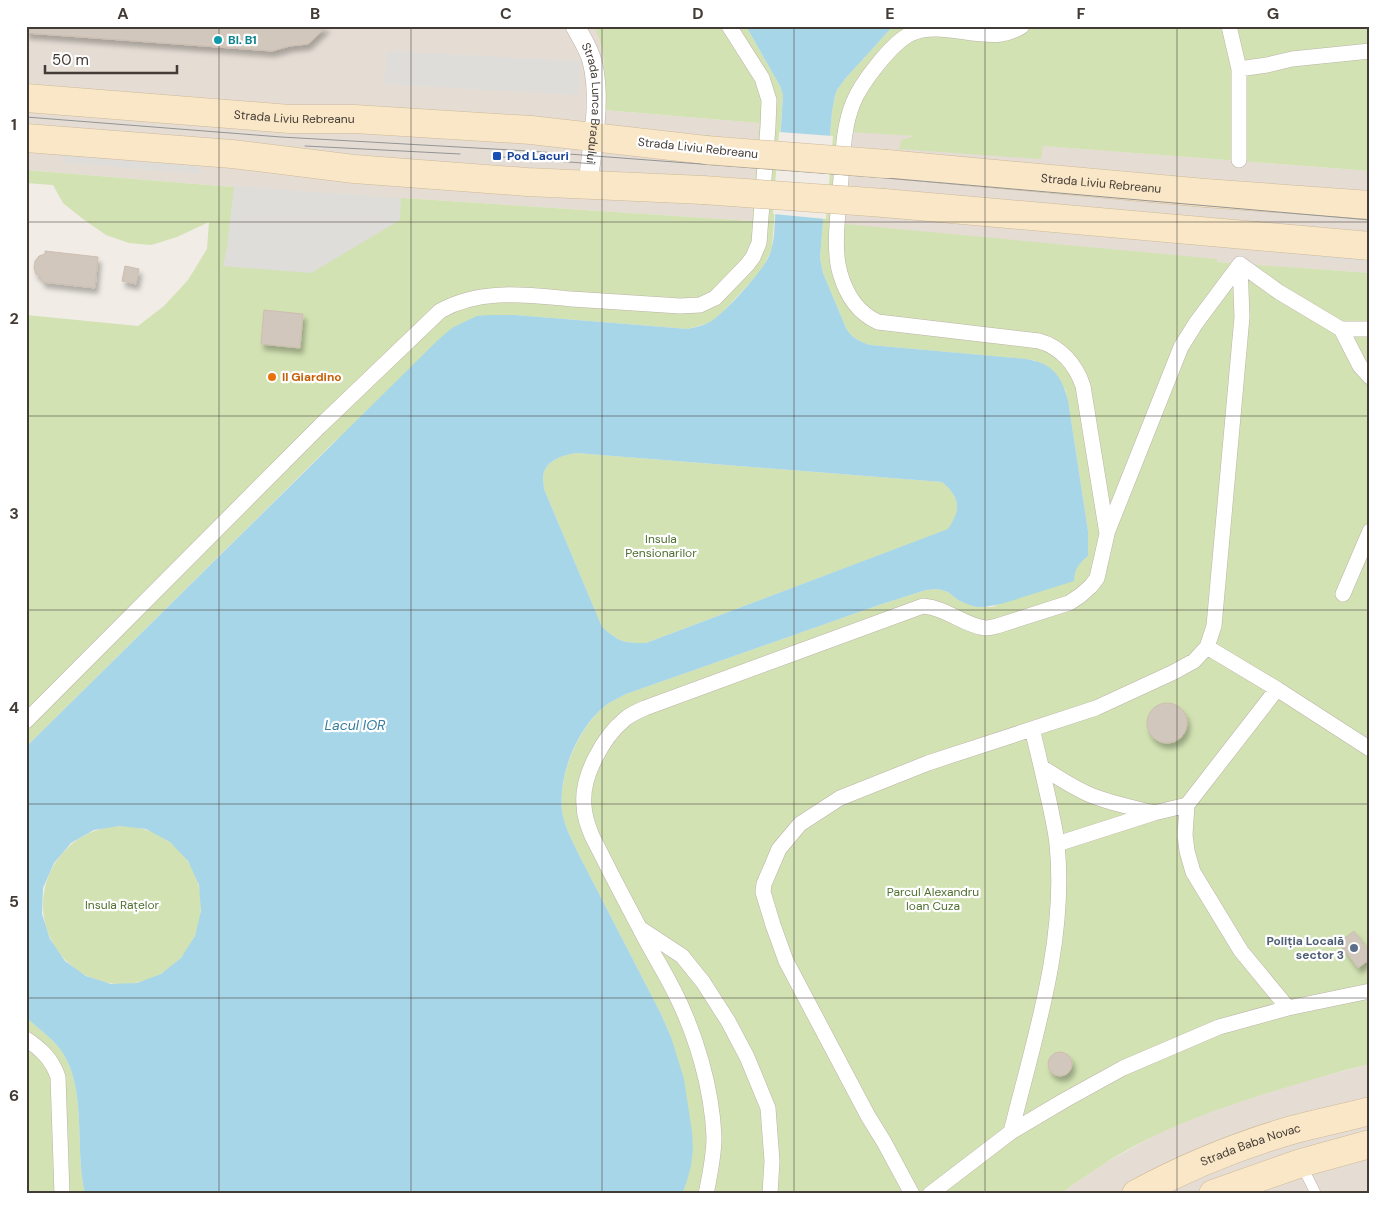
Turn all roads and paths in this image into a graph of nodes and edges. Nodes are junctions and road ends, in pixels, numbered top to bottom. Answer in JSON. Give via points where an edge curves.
{"nodes":[{"id":1,"x":575,"y":26,"type":"edge"},
{"id":2,"x":729,"y":26,"type":"edge"},
{"id":3,"x":1022,"y":26,"type":"edge"},
{"id":4,"x":1229,"y":26,"type":"edge"},
{"id":5,"x":1370,"y":51,"type":"edge"},
{"id":6,"x":1239,"y":69,"type":"junction"},
{"id":7,"x":26,"y":98,"type":"edge"},
{"id":8,"x":593,"y":136,"type":"junction"},
{"id":9,"x":26,"y":138,"type":"edge"},
{"id":10,"x":1240,"y":160,"type":"dead end"},
{"id":11,"x":588,"y":184,"type":"junction"},
{"id":12,"x":1370,"y":205,"type":"edge"},
{"id":13,"x":1370,"y":246,"type":"edge"},
{"id":14,"x":1240,"y":264,"type":"junction"},
{"id":15,"x":1341,"y":329,"type":"junction"},
{"id":16,"x":1370,"y":329,"type":"edge"},
{"id":17,"x":1370,"y":378,"type":"edge"},
{"id":18,"x":1370,"y":531,"type":"edge"},
{"id":19,"x":1107,"y":534,"type":"junction"},
{"id":20,"x":1343,"y":594,"type":"dead end"},
{"id":21,"x":1207,"y":647,"type":"junction"},
{"id":22,"x":1277,"y":689,"type":"junction"},
{"id":23,"x":26,"y":721,"type":"edge"},
{"id":24,"x":1032,"y":729,"type":"junction"},
{"id":25,"x":1370,"y":749,"type":"edge"},
{"id":26,"x":1043,"y":768,"type":"junction"},
{"id":27,"x":1187,"y":805,"type":"junction"},
{"id":28,"x":1154,"y":813,"type":"junction"},
{"id":29,"x":1057,"y":844,"type":"junction"},
{"id":30,"x":639,"y":927,"type":"junction"},
{"id":31,"x":1370,"y":991,"type":"edge"},
{"id":32,"x":1288,"y":1008,"type":"junction"},
{"id":33,"x":26,"y":1039,"type":"edge"},
{"id":34,"x":1370,"y":1111,"type":"edge"},
{"id":35,"x":1011,"y":1132,"type":"junction"},
{"id":36,"x":1370,"y":1144,"type":"edge"},
{"id":37,"x":1300,"y":1163,"type":"junction"},
{"id":38,"x":62,"y":1194,"type":"edge"},
{"id":39,"x":706,"y":1194,"type":"edge"},
{"id":40,"x":770,"y":1194,"type":"edge"},
{"id":41,"x":912,"y":1194,"type":"edge"},
{"id":42,"x":930,"y":1194,"type":"edge"},
{"id":43,"x":1136,"y":1194,"type":"edge"},
{"id":44,"x":1213,"y":1194,"type":"edge"},
{"id":45,"x":1316,"y":1194,"type":"edge"}],
"edges":[{"from":1,"to":8,"type":"street","name":"Strada Lunca Bradului","via":[[592,61],[596,93]]},
{"from":2,"to":23,"type":"street","via":[[762,78],[769,100],[768,126],[759,243],[747,266],[715,298],[691,306],[496,295],[466,300],[440,311],[320,426]]},
{"from":3,"to":19,"type":"street","via":[[989,35],[935,29],[910,34],[865,80],[853,103],[846,128],[837,261],[856,306],[865,316],[878,322],[1039,341],[1064,354],[1083,386]]},
{"from":4,"to":6,"type":"street"},
{"from":5,"to":6,"type":"street","via":[[1292,59]]},
{"from":6,"to":10,"type":"street"},
{"from":7,"to":8,"type":"main road","name":"Strada Liviu Rebreanu","via":[[290,119],[355,119]]},
{"from":8,"to":11,"type":"street","name":"Strada Lunca Bradului"},
{"from":8,"to":12,"type":"main road","name":"Strada Liviu Rebreanu","bridge":true,"via":[[706,150]]},
{"from":9,"to":11,"type":"main road","via":[[232,154],[354,169]]},
{"from":11,"to":13,"type":"main road","bridge":true,"via":[[884,203]]},
{"from":14,"to":15,"type":"street"},
{"from":14,"to":19,"type":"street","via":[[1181,347]]},
{"from":14,"to":21,"type":"street","via":[[1242,317],[1215,618]]},
{"from":15,"to":16,"type":"street"},
{"from":15,"to":17,"type":"street"},
{"from":18,"to":20,"type":"street"},
{"from":19,"to":30,"type":"street","via":[[1097,578],[1069,603],[986,628],[934,607],[923,606],[645,708],[626,718],[608,736],[593,764],[584,804],[592,836]]},
{"from":21,"to":22,"type":"street"},
{"from":21,"to":24,"type":"street","via":[[1194,661],[1174,672],[1096,708]]},
{"from":22,"to":25,"type":"street"},
{"from":22,"to":27,"type":"street"},
{"from":24,"to":26,"type":"street"},
{"from":24,"to":41,"type":"street","via":[[928,763],[840,798],[800,824],[779,849],[764,884],[763,892],[786,961]]},
{"from":26,"to":28,"type":"street","via":[[1087,794]]},
{"from":26,"to":29,"type":"street"},
{"from":27,"to":28,"type":"street"},
{"from":27,"to":32,"type":"street","via":[[1187,851],[1193,872],[1241,952]]},
{"from":28,"to":29,"type":"street"},
{"from":29,"to":35,"type":"street","via":[[1059,889],[1049,980]]},
{"from":30,"to":39,"type":"street","via":[[686,1016],[706,1081],[714,1138]]},
{"from":30,"to":40,"type":"street","via":[[682,956],[724,1013],[747,1057],[768,1108],[772,1161]]},
{"from":31,"to":32,"type":"street"},
{"from":32,"to":35,"type":"street","via":[[1219,1027],[1123,1068]]},
{"from":33,"to":38,"type":"street","via":[[47,1056],[58,1077]]},
{"from":34,"to":43,"type":"main road","name":"Strada Baba Novac","via":[[1250,1144],[1198,1164]]},
{"from":35,"to":42,"type":"street"},
{"from":36,"to":37,"type":"main road"},
{"from":37,"to":44,"type":"main road"},
{"from":37,"to":45,"type":"lane"}]}
